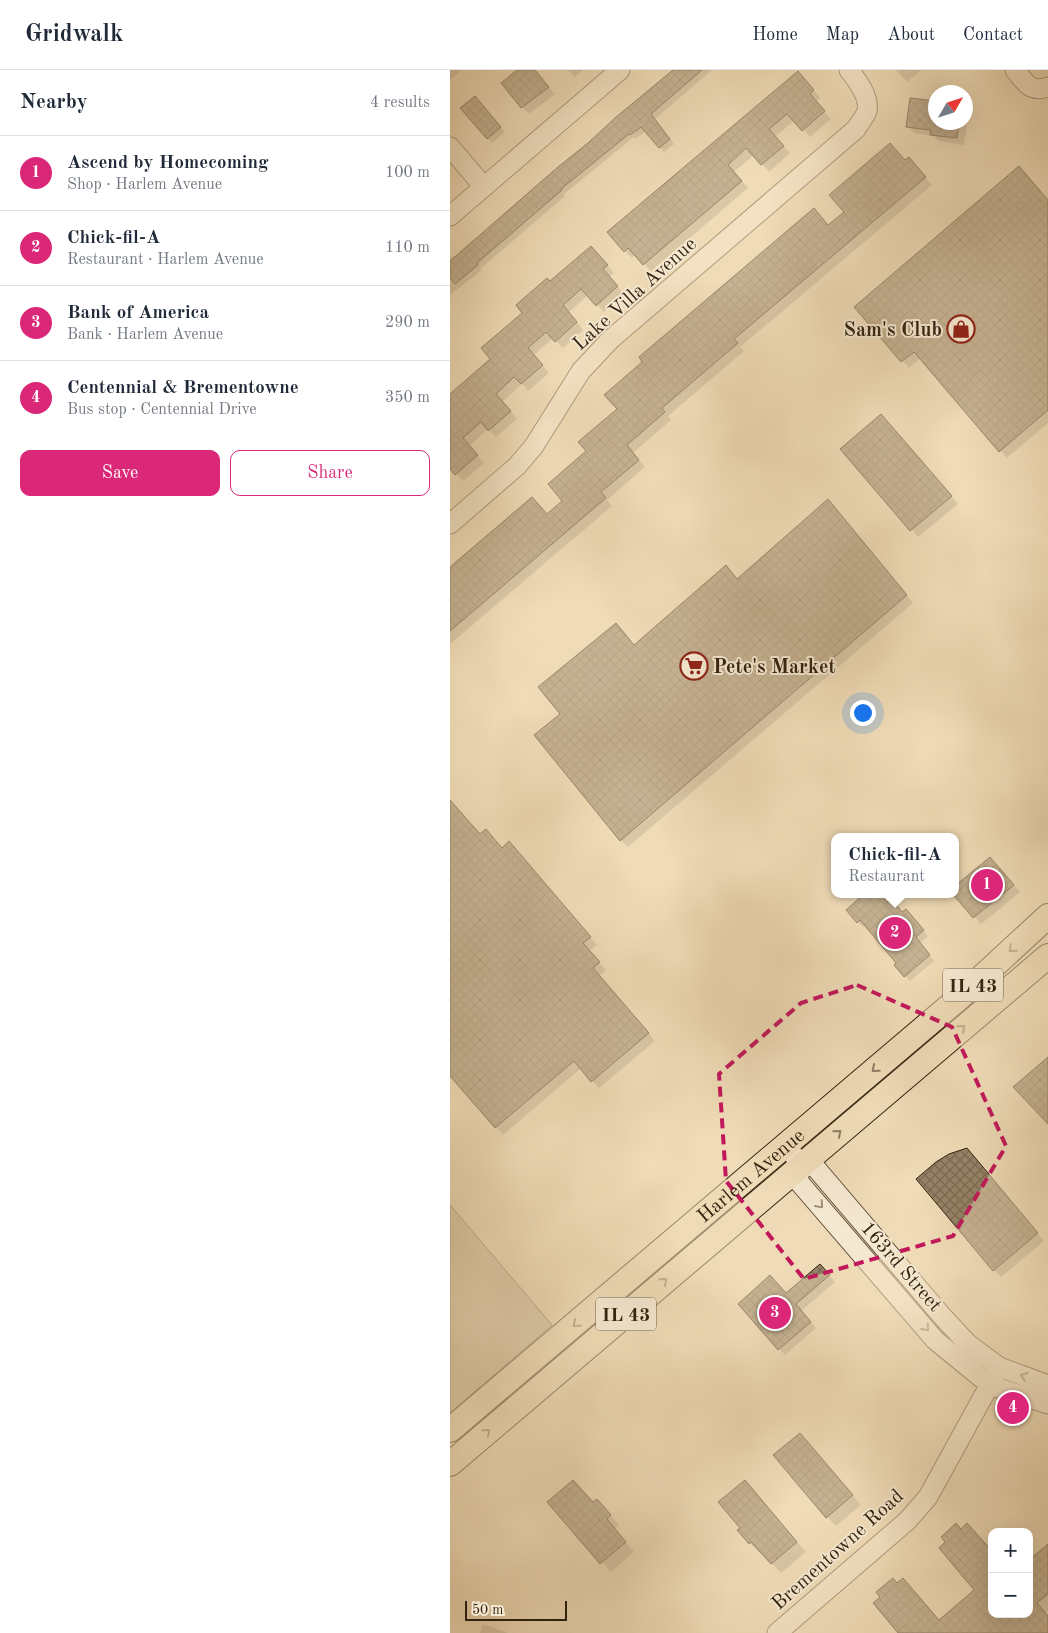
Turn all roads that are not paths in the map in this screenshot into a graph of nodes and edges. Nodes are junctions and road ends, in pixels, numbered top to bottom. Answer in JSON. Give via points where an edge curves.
{"nodes":[{"id":1,"x":620,"y":70,"type":"edge"},
{"id":2,"x":849,"y":70,"type":"edge"},
{"id":3,"x":1015,"y":70,"type":"edge"},
{"id":4,"x":1048,"y":87,"type":"edge"},
{"id":5,"x":450,"y":147,"type":"edge"},
{"id":6,"x":484,"y":187,"type":"junction"},
{"id":7,"x":450,"y":216,"type":"edge"},
{"id":8,"x":450,"y":524,"type":"edge"},
{"id":9,"x":1048,"y":916,"type":"edge"},
{"id":10,"x":1048,"y":956,"type":"edge"},
{"id":11,"x":786,"y":1145,"type":"junction"},
{"id":12,"x":801,"y":1165,"type":"junction"},
{"id":13,"x":1000,"y":1367,"type":"junction"},
{"id":14,"x":990,"y":1385,"type":"junction"},
{"id":15,"x":1048,"y":1385,"type":"edge"},
{"id":16,"x":1048,"y":1404,"type":"edge"},
{"id":17,"x":450,"y":1430,"type":"edge"},
{"id":18,"x":450,"y":1464,"type":"edge"},
{"id":19,"x":777,"y":1633,"type":"edge"}],
"edges":[{"from":1,"to":6,"type":"street"},
{"from":2,"to":8,"type":"street","name":"Lake Villa Avenue","via":[[865,93],[867,111],[856,129],[610,340],[581,371],[534,446],[517,466]]},
{"from":3,"to":4,"type":"street","via":[[1029,86],[1039,90]]},
{"from":5,"to":6,"type":"street"},
{"from":6,"to":7,"type":"street"},
{"from":9,"to":11,"type":"main road","name":"Harlem Avenue","number":"IL 43","one_way":true,"via":[[959,998]]},
{"from":12,"to":10,"type":"main road","name":"Harlem Avenue","number":"IL 43","one_way":true},
{"from":11,"to":12,"type":"street","name":"163rd Street"},
{"from":11,"to":17,"type":"main road","name":"Harlem Avenue","number":"IL 43","one_way":true},
{"from":12,"to":13,"type":"street","name":"163rd Street","via":[[815,1167],[942,1316],[968,1344]]},
{"from":12,"to":14,"type":"street","name":"163rd Street","one_way":true,"via":[[798,1181],[935,1340]]},
{"from":18,"to":12,"type":"main road","name":"Harlem Avenue","number":"IL 43","one_way":true},
{"from":13,"to":14,"type":"street","name":"Brementowne Road"},
{"from":15,"to":13,"type":"street","name":"163rd Street","one_way":true},
{"from":14,"to":16,"type":"street"},
{"from":14,"to":19,"type":"street","name":"Brementowne Road","via":[[928,1497],[907,1521]]}]}
